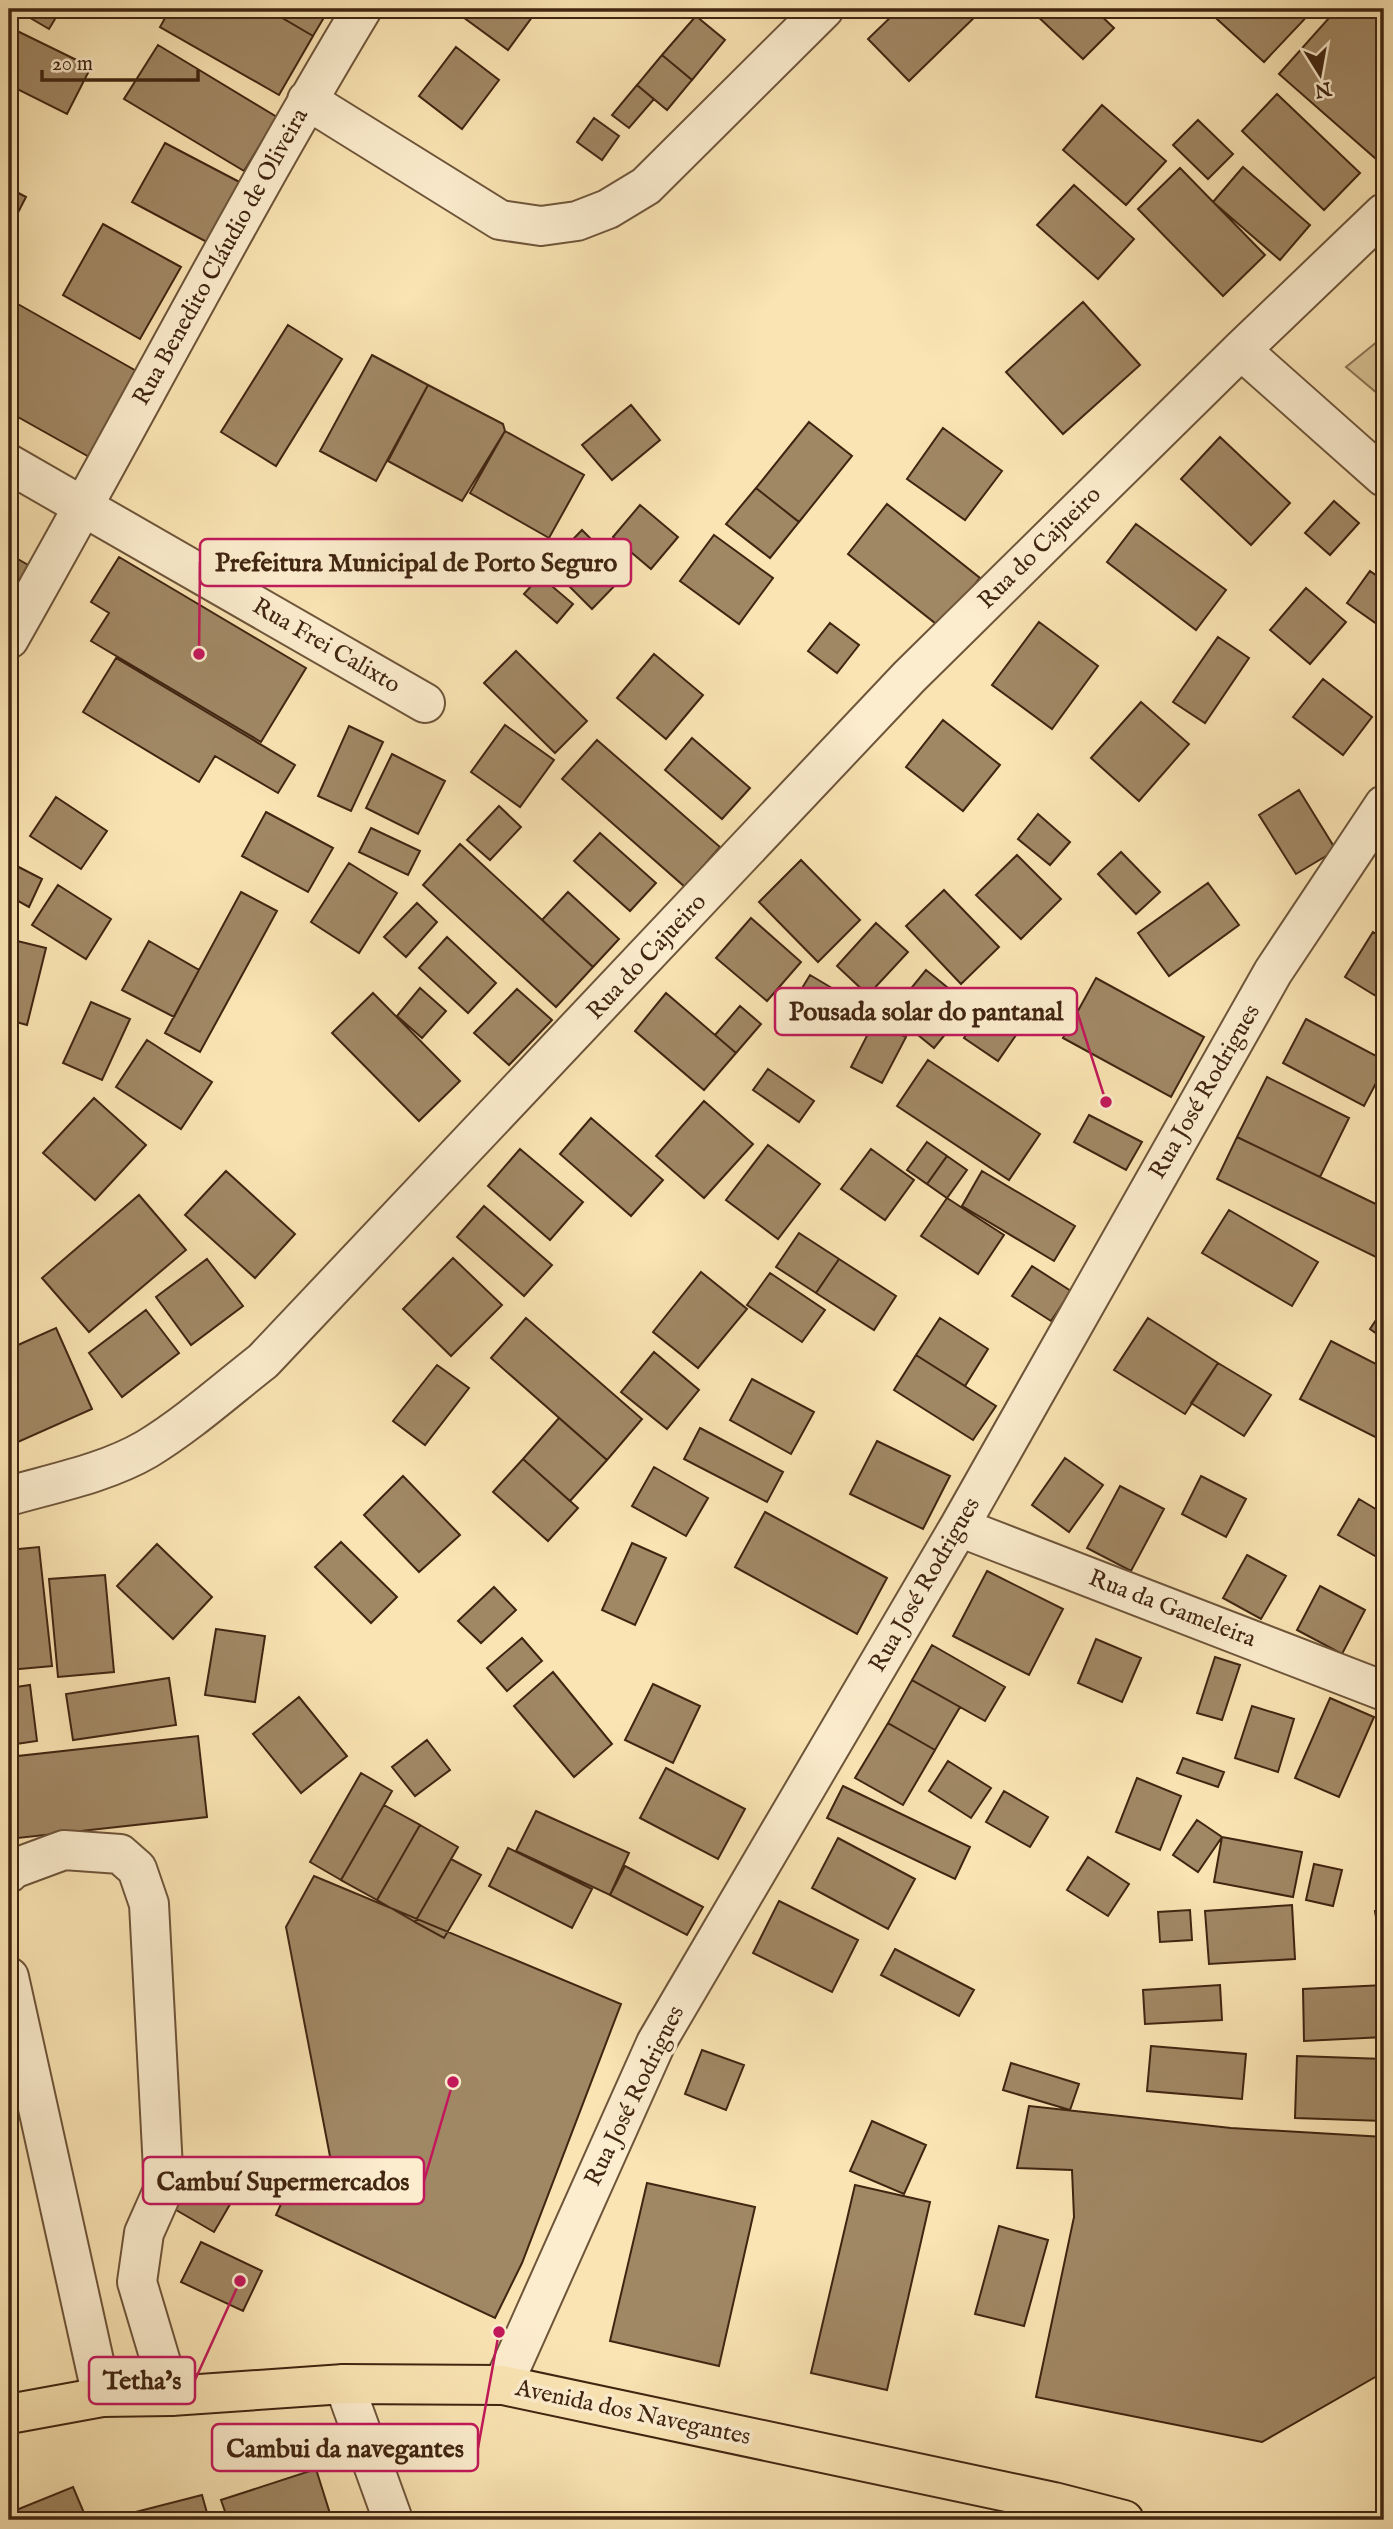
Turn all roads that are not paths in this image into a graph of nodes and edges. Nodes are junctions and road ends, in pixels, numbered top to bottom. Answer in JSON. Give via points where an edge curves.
{"nodes":[{"id":1,"x":362,"y":9,"type":"edge"},
{"id":2,"x":824,"y":9,"type":"edge"},
{"id":3,"x":307,"y":100,"type":"junction"},
{"id":4,"x":1384,"y":213,"type":"edge"},
{"id":5,"x":1241,"y":350,"type":"junction"},
{"id":6,"x":9,"y":464,"type":"edge"},
{"id":7,"x":1384,"y":477,"type":"edge"},
{"id":8,"x":84,"y":508,"type":"junction"},
{"id":9,"x":9,"y":639,"type":"edge"},
{"id":10,"x":425,"y":703,"type":"dead end"},
{"id":11,"x":1384,"y":805,"type":"edge"},
{"id":12,"x":9,"y":1496,"type":"edge"},
{"id":13,"x":959,"y":1527,"type":"junction"},
{"id":14,"x":1384,"y":1691,"type":"edge"},
{"id":15,"x":9,"y":1873,"type":"edge"},
{"id":16,"x":9,"y":1977,"type":"edge"},
{"id":17,"x":344,"y":2384,"type":"junction"},
{"id":18,"x":503,"y":2385,"type":"junction"},
{"id":19,"x":171,"y":2396,"type":"junction"},
{"id":20,"x":102,"y":2397,"type":"junction"},
{"id":21,"x":9,"y":2414,"type":"edge"},
{"id":22,"x":393,"y":2520,"type":"edge"},
{"id":23,"x":1124,"y":2520,"type":"edge"}],
"edges":[{"from":1,"to":3,"type":"street","name":"Rua Benedito Cláudio de Oliveira"},
{"from":2,"to":3,"type":"street","via":[[646,186],[578,221],[541,226],[500,220]]},
{"from":3,"to":8,"type":"street","name":"Rua Benedito Cláudio de Oliveira"},
{"from":4,"to":5,"type":"street","name":"Rua do Cajueiro"},
{"from":5,"to":7,"type":"street"},
{"from":5,"to":12,"type":"street","name":"Rua do Cajueiro","via":[[909,677],[263,1360],[146,1449],[110,1466]]},
{"from":6,"to":8,"type":"street","name":"Rua Frei Calixto"},
{"from":8,"to":9,"type":"street","name":"Rua Benedito Cláudio de Oliveira"},
{"from":8,"to":10,"type":"street","name":"Rua Frei Calixto"},
{"from":11,"to":13,"type":"street","name":"Rua José Rodrigues","via":[[1273,972]]},
{"from":13,"to":14,"type":"street","name":"Rua da Gameleira"},
{"from":13,"to":18,"type":"street","name":"Rua José Rodrigues","via":[[656,2043]]},
{"from":15,"to":19,"type":"street","via":[[64,1850],[120,1854],[137,1869],[149,1904],[164,2188],[144,2233],[137,2282]]},
{"from":16,"to":20,"type":"street"},
{"from":17,"to":18,"type":"main road","name":"Avenida dos Navegantes"},
{"from":17,"to":19,"type":"main road","name":"Avenida dos Navegantes"},
{"from":17,"to":22,"type":"street"},
{"from":18,"to":23,"type":"main road","name":"Avenida dos Navegantes"},
{"from":19,"to":20,"type":"main road","name":"Avenida dos Navegantes"},
{"from":20,"to":21,"type":"main road","name":"Avenida dos Navegantes"}]}
